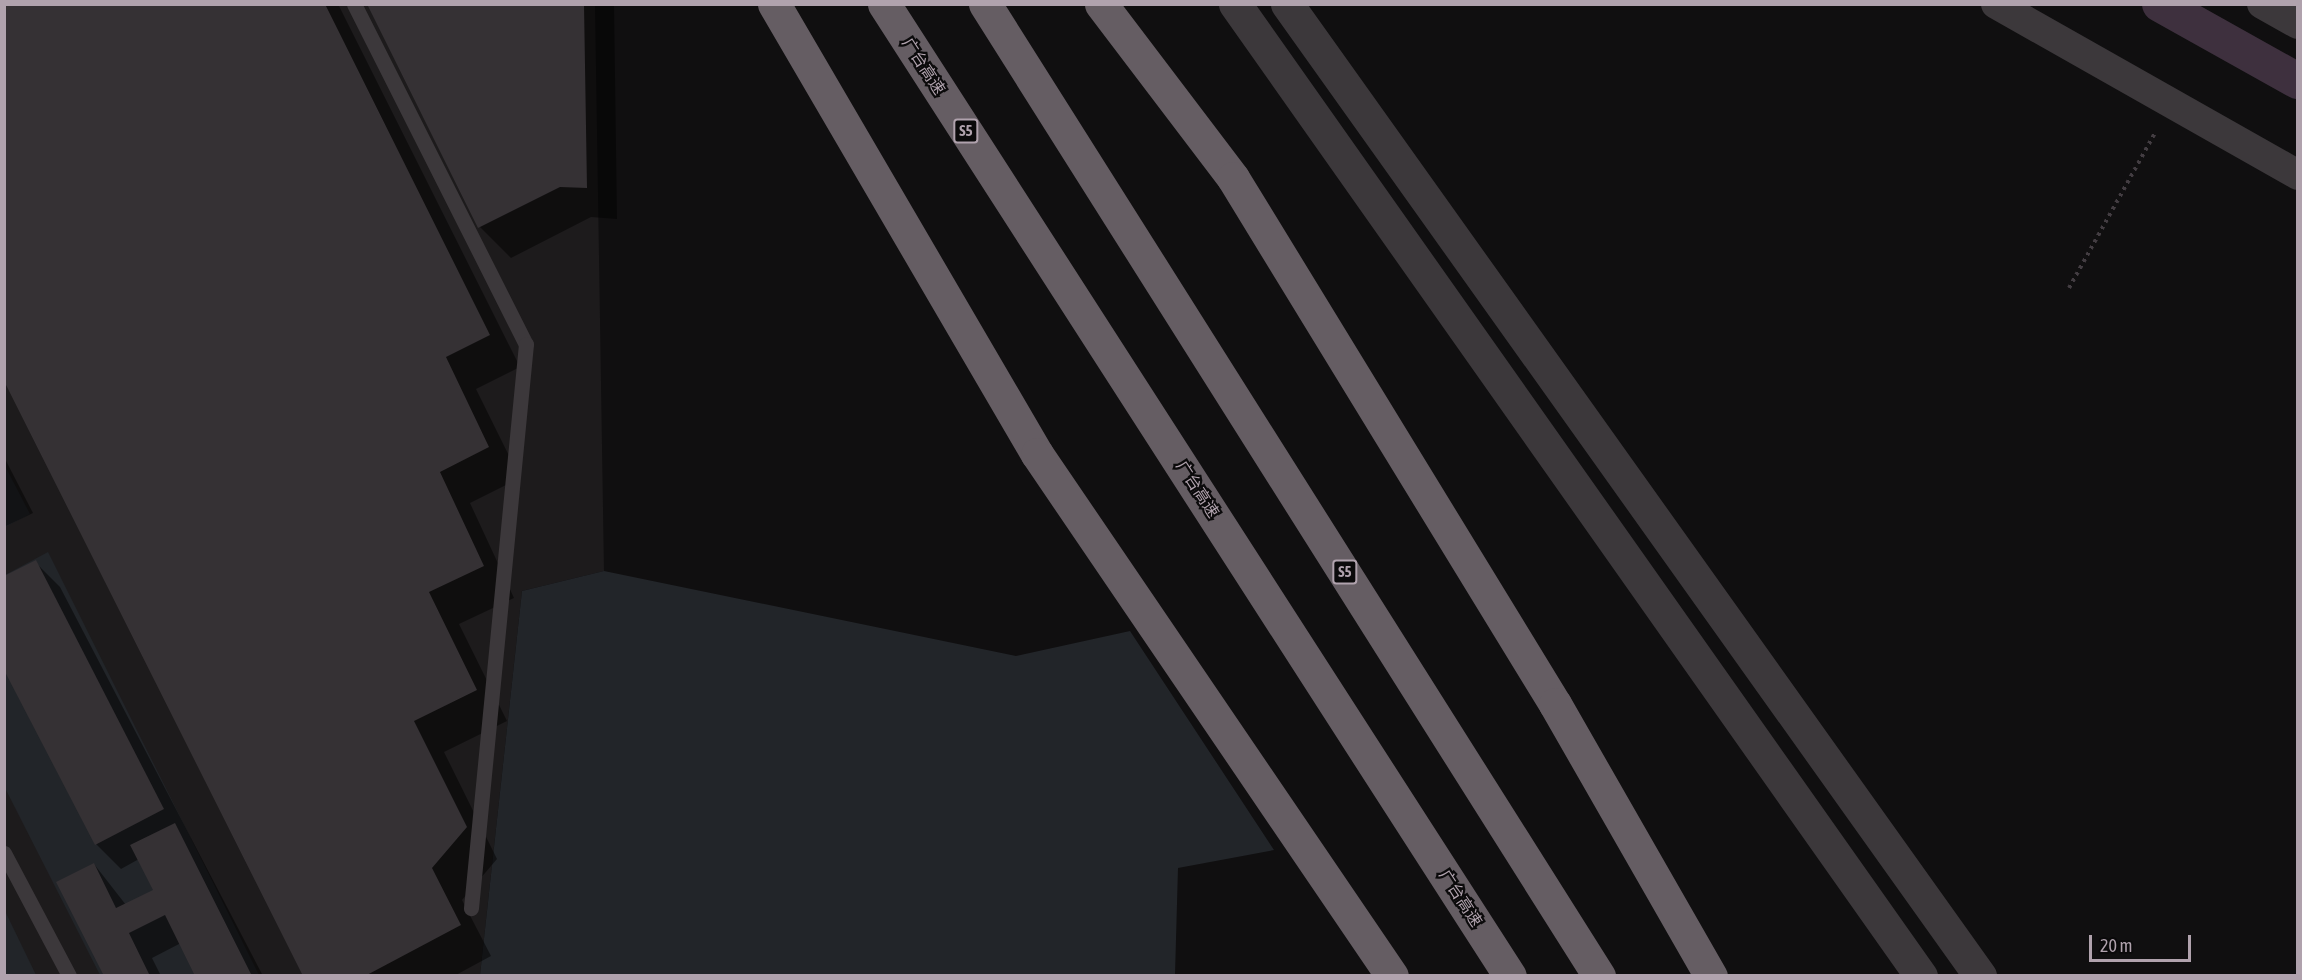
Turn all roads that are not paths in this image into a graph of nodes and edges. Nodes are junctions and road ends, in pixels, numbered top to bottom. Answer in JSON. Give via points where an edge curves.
{"nodes":[{"id":1,"x":354,"y":4,"type":"edge"},
{"id":2,"x":774,"y":4,"type":"edge"},
{"id":3,"x":884,"y":4,"type":"edge"},
{"id":4,"x":985,"y":4,"type":"edge"},
{"id":5,"x":1101,"y":4,"type":"edge"},
{"id":6,"x":1235,"y":4,"type":"edge"},
{"id":7,"x":1287,"y":4,"type":"edge"},
{"id":8,"x":1995,"y":4,"type":"edge"},
{"id":9,"x":2262,"y":4,"type":"edge"},
{"id":10,"x":2298,"y":24,"type":"edge"},
{"id":11,"x":2298,"y":175,"type":"edge"},
{"id":12,"x":4,"y":853,"type":"edge"},
{"id":13,"x":471,"y":909,"type":"dead end"},
{"id":14,"x":69,"y":975,"type":"edge"},
{"id":15,"x":1392,"y":975,"type":"edge"},
{"id":16,"x":1510,"y":975,"type":"edge"},
{"id":17,"x":1599,"y":975,"type":"edge"},
{"id":18,"x":1711,"y":975,"type":"edge"},
{"id":19,"x":1921,"y":975,"type":"edge"},
{"id":20,"x":1980,"y":975,"type":"edge"}],
"edges":[{"from":1,"to":13,"type":"lane","via":[[526,344]]},
{"from":2,"to":15,"type":"highway","via":[[1037,454]]},
{"from":3,"to":16,"type":"highway","name":"广台高速","number":"S5"},
{"from":4,"to":17,"type":"highway","number":"S5"},
{"from":5,"to":18,"type":"highway","via":[[1233,178],[1556,704]]},
{"from":6,"to":19,"type":"street"},
{"from":7,"to":20,"type":"street"},
{"from":8,"to":11,"type":"street"},
{"from":9,"to":10,"type":"street"},
{"from":12,"to":14,"type":"lane"}]}
